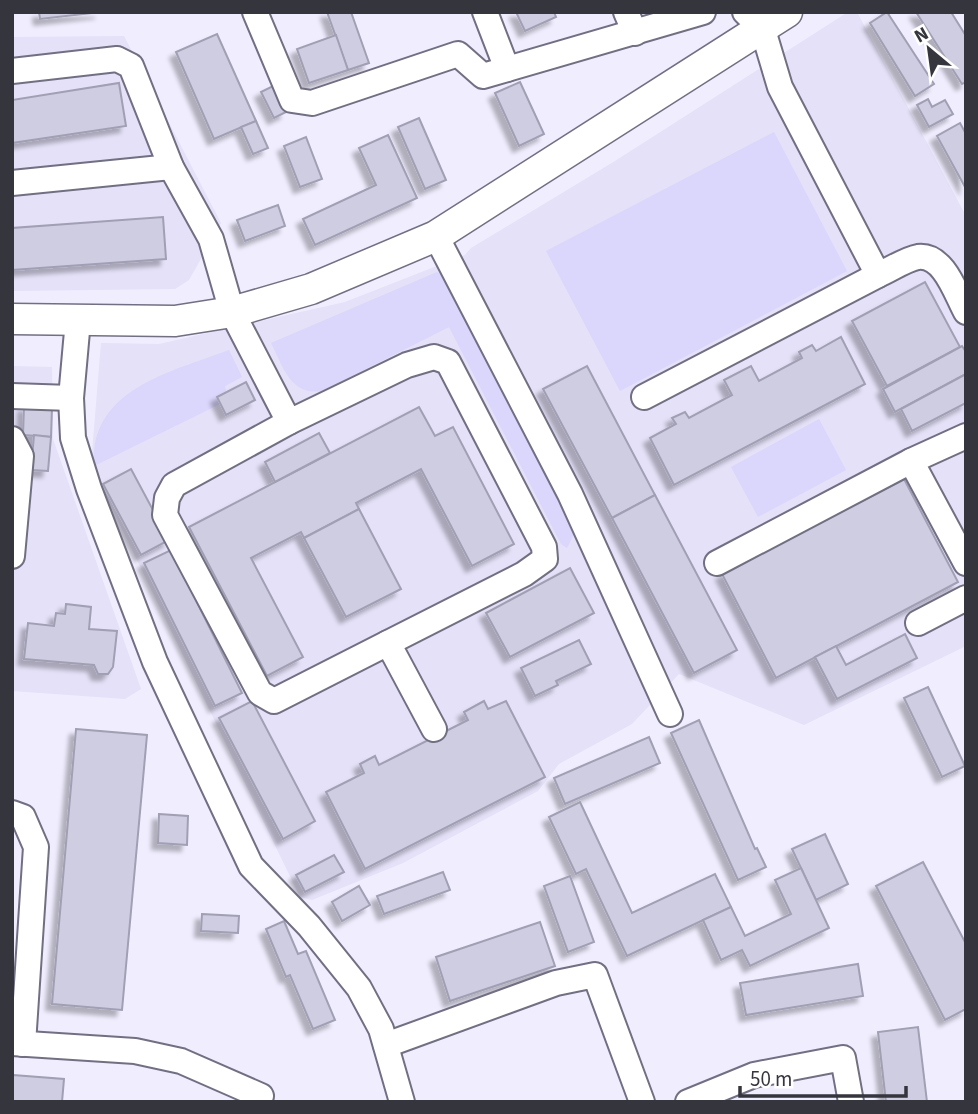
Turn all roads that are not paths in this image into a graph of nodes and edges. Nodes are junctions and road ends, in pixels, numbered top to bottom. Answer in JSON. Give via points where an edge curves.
{"nodes":[{"id":1,"x":255,"y":12,"type":"edge"},
{"id":2,"x":485,"y":12,"type":"edge"},
{"id":3,"x":703,"y":12,"type":"edge"},
{"id":4,"x":787,"y":12,"type":"edge"},
{"id":5,"x":754,"y":21,"type":"edge"},
{"id":6,"x":631,"y":23,"type":"edge"},
{"id":7,"x":507,"y":69,"type":"junction"},
{"id":8,"x":12,"y":71,"type":"edge"},
{"id":9,"x":171,"y":167,"type":"junction"},
{"id":10,"x":12,"y":183,"type":"edge"},
{"id":11,"x":436,"y":236,"type":"junction"},
{"id":12,"x":878,"y":275,"type":"junction"},
{"id":13,"x":232,"y":312,"type":"junction"},
{"id":14,"x":966,"y":312,"type":"edge"},
{"id":15,"x":12,"y":319,"type":"edge"},
{"id":16,"x":78,"y":320,"type":"junction"},
{"id":17,"x":12,"y":396,"type":"edge"},
{"id":18,"x":644,"y":397,"type":"dead end"},
{"id":19,"x":71,"y":398,"type":"junction"},
{"id":20,"x":289,"y":422,"type":"junction"},
{"id":21,"x":966,"y":436,"type":"edge"},
{"id":22,"x":12,"y":439,"type":"edge"},
{"id":23,"x":911,"y":461,"type":"junction"},
{"id":24,"x":12,"y":556,"type":"edge"},
{"id":25,"x":718,"y":563,"type":"dead end"},
{"id":26,"x":966,"y":563,"type":"edge"},
{"id":27,"x":966,"y":598,"type":"edge"},
{"id":28,"x":918,"y":623,"type":"dead end"},
{"id":29,"x":388,"y":643,"type":"junction"},
{"id":30,"x":670,"y":714,"type":"dead end"},
{"id":31,"x":434,"y":729,"type":"dead end"},
{"id":32,"x":12,"y":813,"type":"edge"},
{"id":33,"x":18,"y":1044,"type":"edge"},
{"id":34,"x":386,"y":1045,"type":"junction"},
{"id":35,"x":261,"y":1096,"type":"dead end"},
{"id":36,"x":402,"y":1102,"type":"edge"},
{"id":37,"x":642,"y":1102,"type":"edge"},
{"id":38,"x":688,"y":1102,"type":"edge"},
{"id":39,"x":851,"y":1102,"type":"edge"}],
"edges":[{"from":1,"to":7,"type":"street","via":[[292,100],[312,103],[458,54],[483,76]]},
{"from":2,"to":7,"type":"street"},
{"from":3,"to":6,"type":"street"},
{"from":4,"to":5,"type":"main road"},
{"from":5,"to":11,"type":"main road"},
{"from":5,"to":12,"type":"street","via":[[780,87]]},
{"from":6,"to":7,"type":"street"},
{"from":8,"to":9,"type":"street","via":[[117,59],[131,66]]},
{"from":9,"to":10,"type":"street"},
{"from":9,"to":13,"type":"street","via":[[211,239]]},
{"from":11,"to":13,"type":"main road","via":[[311,289]]},
{"from":11,"to":30,"type":"street","via":[[570,494]]},
{"from":12,"to":14,"type":"street","via":[[917,257],[931,258],[944,271]]},
{"from":12,"to":18,"type":"street"},
{"from":13,"to":16,"type":"main road","via":[[176,321]]},
{"from":13,"to":20,"type":"street"},
{"from":15,"to":16,"type":"main road"},
{"from":16,"to":19,"type":"street"},
{"from":17,"to":19,"type":"street"},
{"from":19,"to":34,"type":"street","via":[[74,438],[93,502],[155,662],[251,866],[309,926],[359,988]]},
{"from":20,"to":29,"type":"street","via":[[174,485],[165,515],[260,693],[274,701]]},
{"from":20,"to":29,"type":"street","via":[[407,365],[434,357],[448,362],[544,547],[545,559],[524,574]]},
{"from":21,"to":23,"type":"street"},
{"from":22,"to":24,"type":"street","via":[[21,456]]},
{"from":23,"to":25,"type":"street"},
{"from":23,"to":26,"type":"street"},
{"from":27,"to":28,"type":"street"},
{"from":29,"to":31,"type":"street"},
{"from":32,"to":33,"type":"street","via":[[23,817],[36,847]]},
{"from":33,"to":35,"type":"street","via":[[135,1051],[181,1061]]},
{"from":34,"to":36,"type":"street"},
{"from":34,"to":37,"type":"street","via":[[556,984],[595,975]]},
{"from":38,"to":39,"type":"street","via":[[754,1075],[843,1058]]}]}
